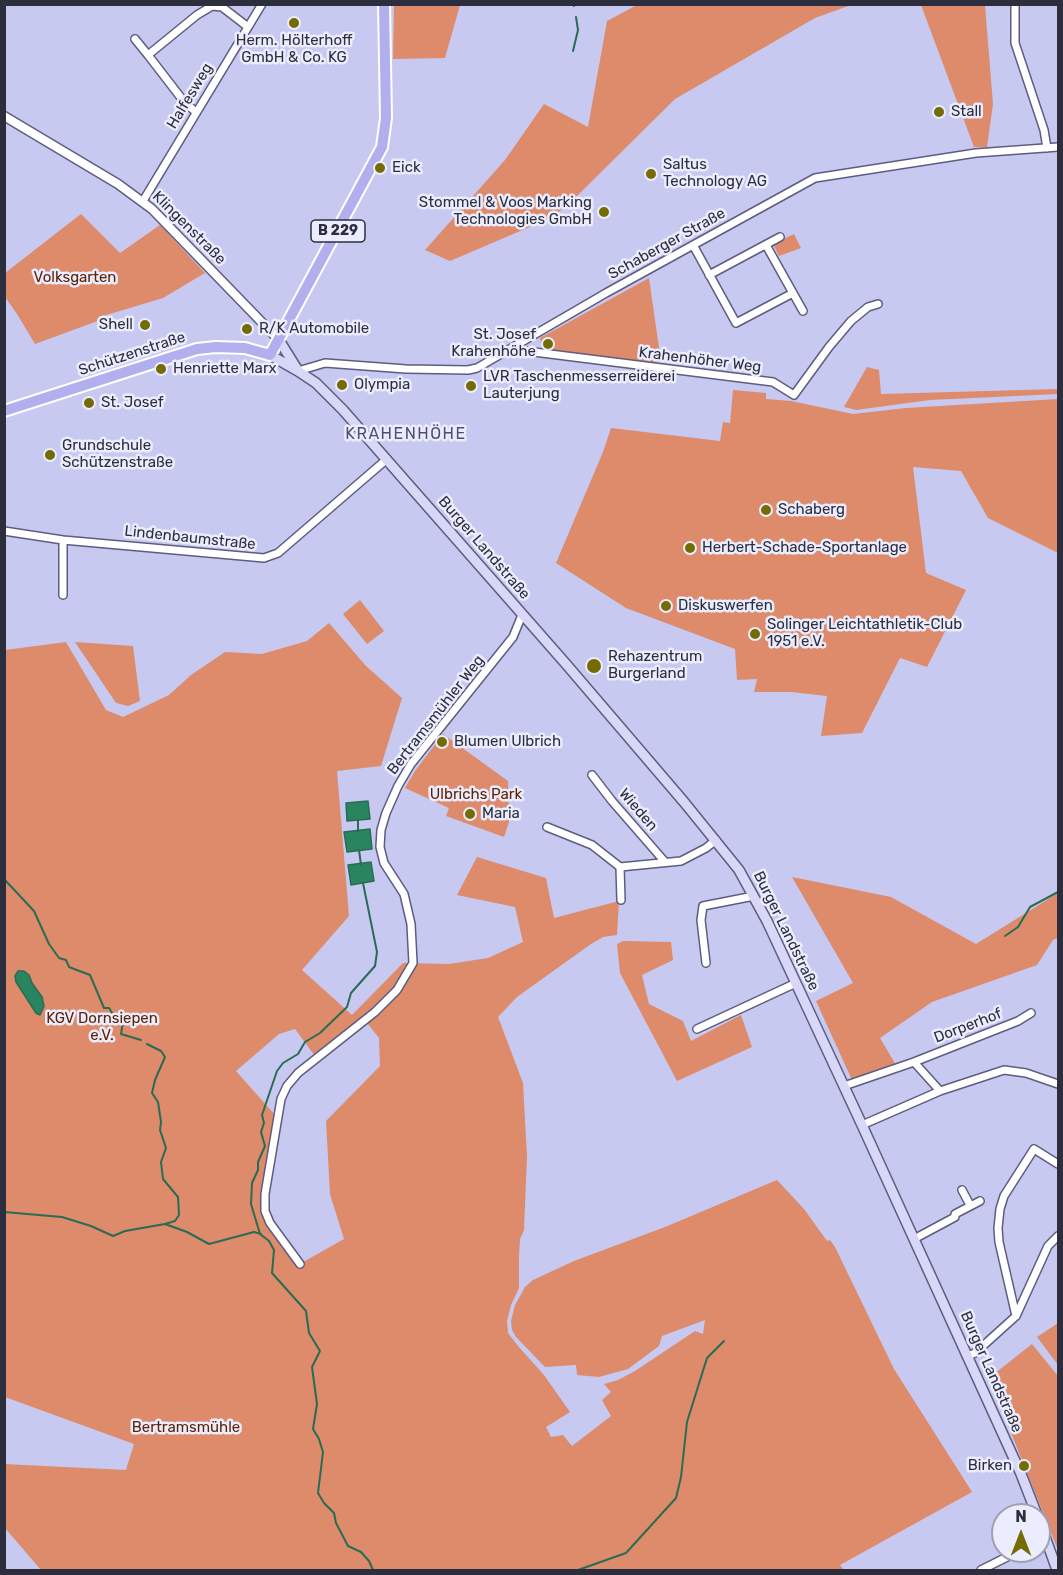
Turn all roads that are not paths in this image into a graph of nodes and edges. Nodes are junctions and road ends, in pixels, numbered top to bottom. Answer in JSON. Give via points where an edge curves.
{"nodes":[{"id":1,"x":262,"y":4,"type":"edge"},
{"id":2,"x":384,"y":4,"type":"edge"},
{"id":3,"x":1015,"y":4,"type":"edge"},
{"id":4,"x":248,"y":27,"type":"junction"},
{"id":5,"x":135,"y":39,"type":"dead end"},
{"id":6,"x":148,"y":55,"type":"junction"},
{"id":7,"x":196,"y":112,"type":"junction"},
{"id":8,"x":4,"y":116,"type":"edge"},
{"id":9,"x":1059,"y":147,"type":"edge"},
{"id":10,"x":1047,"y":148,"type":"junction"},
{"id":11,"x":143,"y":201,"type":"junction"},
{"id":12,"x":780,"y":237,"type":"dead end"},
{"id":13,"x":693,"y":245,"type":"junction"},
{"id":14,"x":766,"y":245,"type":"junction"},
{"id":15,"x":710,"y":275,"type":"junction"},
{"id":16,"x":793,"y":293,"type":"junction"},
{"id":17,"x":878,"y":304,"type":"dead end"},
{"id":18,"x":803,"y":311,"type":"dead end"},
{"id":19,"x":279,"y":339,"type":"junction"},
{"id":20,"x":510,"y":349,"type":"junction"},
{"id":21,"x":270,"y":355,"type":"junction"},
{"id":22,"x":298,"y":371,"type":"junction"},
{"id":23,"x":4,"y":411,"type":"edge"},
{"id":24,"x":387,"y":459,"type":"junction"},
{"id":25,"x":4,"y":531,"type":"edge"},
{"id":26,"x":63,"y":540,"type":"junction"},
{"id":27,"x":63,"y":595,"type":"dead end"},
{"id":28,"x":522,"y":615,"type":"junction"},
{"id":29,"x":592,"y":775,"type":"dead end"},
{"id":30,"x":547,"y":826,"type":"dead end"},
{"id":31,"x":716,"y":840,"type":"junction"},
{"id":32,"x":665,"y":862,"type":"junction"},
{"id":33,"x":620,"y":867,"type":"junction"},
{"id":34,"x":754,"y":896,"type":"junction"},
{"id":35,"x":621,"y":900,"type":"dead end"},
{"id":36,"x":706,"y":963,"type":"dead end"},
{"id":37,"x":796,"y":983,"type":"junction"},
{"id":38,"x":1031,"y":1013,"type":"dead end"},
{"id":39,"x":697,"y":1029,"type":"dead end"},
{"id":40,"x":914,"y":1062,"type":"junction"},
{"id":41,"x":1059,"y":1084,"type":"edge"},
{"id":42,"x":844,"y":1086,"type":"junction"},
{"id":43,"x":940,"y":1091,"type":"junction"},
{"id":44,"x":862,"y":1125,"type":"junction"},
{"id":45,"x":1059,"y":1164,"type":"edge"},
{"id":46,"x":962,"y":1190,"type":"dead end"},
{"id":47,"x":980,"y":1201,"type":"dead end"},
{"id":48,"x":970,"y":1205,"type":"junction"},
{"id":49,"x":1059,"y":1236,"type":"edge"},
{"id":50,"x":914,"y":1239,"type":"junction"},
{"id":51,"x":300,"y":1264,"type":"dead end"},
{"id":52,"x":1016,"y":1316,"type":"junction"},
{"id":53,"x":968,"y":1356,"type":"junction"},
{"id":54,"x":1032,"y":1503,"type":"edge"},
{"id":55,"x":995,"y":1563,"type":"edge"},
{"id":56,"x":981,"y":1570,"type":"edge"}],
"edges":[{"from":1,"to":4,"type":"street","name":"Halfesweg"},
{"from":2,"to":19,"type":"main road","number":"B 229","via":[[386,118],[382,147]]},
{"from":3,"to":10,"type":"street","via":[[1016,48]]},
{"from":4,"to":6,"type":"street","via":[[222,7],[212,6]]},
{"from":4,"to":7,"type":"street","name":"Halfesweg"},
{"from":5,"to":6,"type":"street"},
{"from":6,"to":7,"type":"street"},
{"from":7,"to":11,"type":"street","name":"Halfesweg"},
{"from":8,"to":11,"type":"street","name":"Klingenstraße"},
{"from":9,"to":10,"type":"street","name":"Schaberger Straße"},
{"from":10,"to":13,"type":"street","name":"Schaberger Straße","via":[[976,153],[814,178]]},
{"from":11,"to":19,"type":"street","name":"Klingenstraße"},
{"from":12,"to":14,"type":"street"},
{"from":13,"to":15,"type":"street"},
{"from":13,"to":20,"type":"street","name":"Schaberger Straße"},
{"from":14,"to":15,"type":"street"},
{"from":14,"to":16,"type":"street"},
{"from":15,"to":16,"type":"street","via":[[736,323]]},
{"from":16,"to":18,"type":"street"},
{"from":17,"to":20,"type":"street","name":"Krahenhöher Weg","via":[[851,321],[794,395],[773,382]]},
{"from":19,"to":21,"type":"main road","number":"B 229"},
{"from":19,"to":22,"type":"main road","name":"Burger Landstraße"},
{"from":20,"to":22,"type":"street","name":"Schaberger Straße","via":[[472,369],[397,369],[325,363]]},
{"from":21,"to":22,"type":"main road","name":"Burger Landstraße"},
{"from":21,"to":23,"type":"main road","name":"Schützenstraße","via":[[245,348],[197,349]]},
{"from":22,"to":24,"type":"main road","name":"Burger Landstraße","via":[[338,404]]},
{"from":24,"to":26,"type":"street","name":"Lindenbaumstraße","via":[[278,553],[266,558]]},
{"from":24,"to":28,"type":"main road","name":"Burger Landstraße"},
{"from":25,"to":26,"type":"street","name":"Lindenbaumstraße"},
{"from":26,"to":27,"type":"street"},
{"from":28,"to":31,"type":"main road","name":"Burger Landstraße"},
{"from":28,"to":51,"type":"street","name":"Bertramsmühler Weg","via":[[513,637],[411,764],[386,813],[380,847],[384,864],[404,894],[411,924],[413,963],[397,990],[298,1073],[281,1100],[265,1211]]},
{"from":29,"to":32,"type":"street","name":"Wieden"},
{"from":30,"to":33,"type":"street","via":[[592,845]]},
{"from":31,"to":32,"type":"street","via":[[688,858]]},
{"from":31,"to":34,"type":"main road","name":"Burger Landstraße"},
{"from":32,"to":33,"type":"street"},
{"from":33,"to":35,"type":"street"},
{"from":34,"to":36,"type":"street","via":[[703,906]]},
{"from":34,"to":37,"type":"main road","name":"Burger Landstraße"},
{"from":37,"to":39,"type":"street"},
{"from":37,"to":42,"type":"main road","name":"Burger Landstraße"},
{"from":38,"to":40,"type":"street","name":"Dorperhof"},
{"from":40,"to":42,"type":"street","name":"Dorperhof"},
{"from":40,"to":43,"type":"street"},
{"from":41,"to":43,"type":"street","via":[[1008,1070]]},
{"from":42,"to":44,"type":"main road","name":"Burger Landstraße"},
{"from":43,"to":44,"type":"street"},
{"from":44,"to":50,"type":"main road","name":"Burger Landstraße"},
{"from":45,"to":52,"type":"street","via":[[1034,1149],[1000,1209],[999,1242]]},
{"from":46,"to":48,"type":"street"},
{"from":47,"to":48,"type":"street"},
{"from":48,"to":50,"type":"street"},
{"from":49,"to":52,"type":"street","via":[[1048,1246]]},
{"from":50,"to":53,"type":"main road","name":"Burger Landstraße"},
{"from":52,"to":53,"type":"street"},
{"from":53,"to":54,"type":"main road","name":"Burger Landstraße"},
{"from":55,"to":56,"type":"street"}]}
